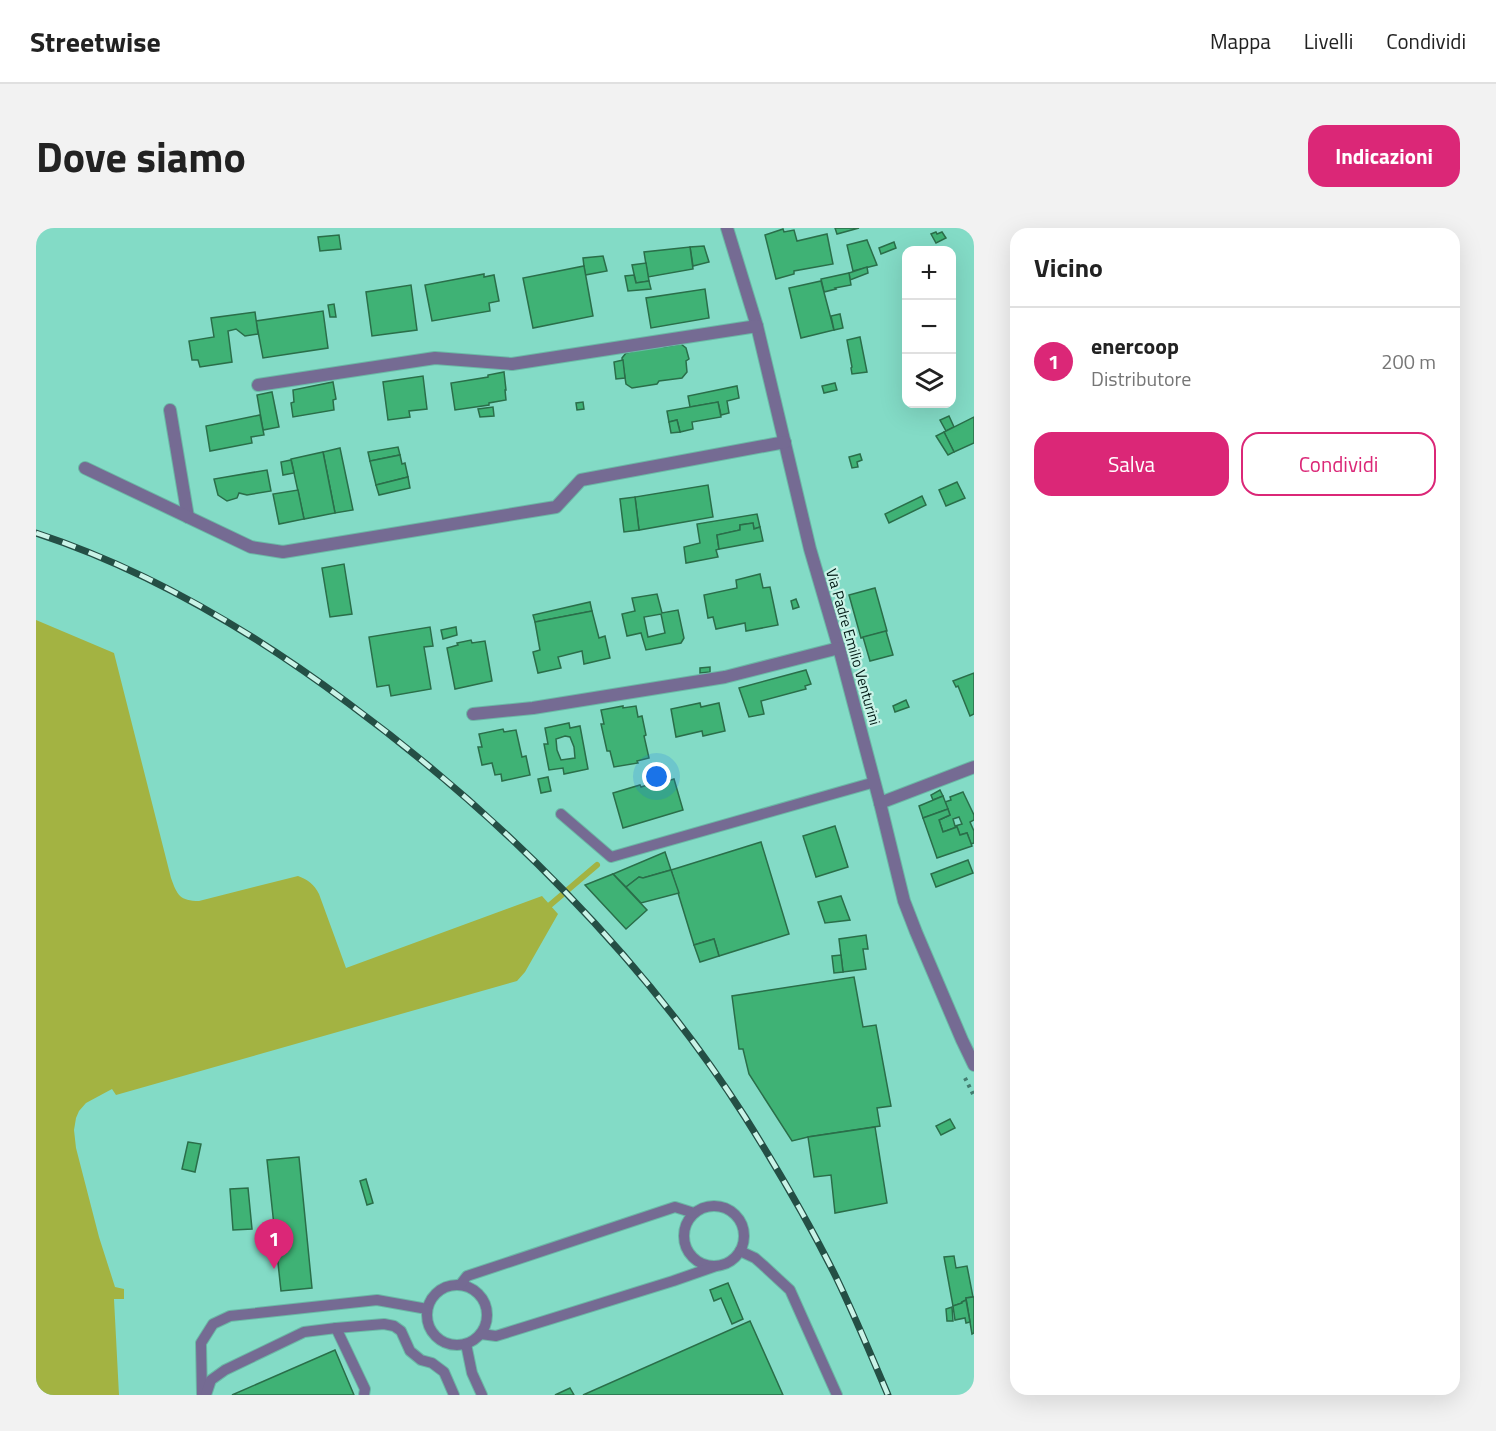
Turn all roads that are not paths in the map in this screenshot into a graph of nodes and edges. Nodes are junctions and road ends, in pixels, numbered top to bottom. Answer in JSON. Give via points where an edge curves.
{"nodes":[{"id":1,"x":727,"y":228,"type":"edge"},
{"id":2,"x":757,"y":327,"type":"junction"},
{"id":3,"x":258,"y":386,"type":"dead end"},
{"id":4,"x":171,"y":410,"type":"dead end"},
{"id":5,"x":784,"y":442,"type":"junction"},
{"id":6,"x":86,"y":468,"type":"dead end"},
{"id":7,"x":188,"y":517,"type":"junction"},
{"id":8,"x":839,"y":648,"type":"junction"},
{"id":9,"x":473,"y":714,"type":"dead end"},
{"id":10,"x":974,"y":767,"type":"edge"},
{"id":11,"x":874,"y":782,"type":"junction"},
{"id":12,"x":880,"y":803,"type":"junction"},
{"id":13,"x":561,"y":814,"type":"dead end"},
{"id":14,"x":974,"y":1065,"type":"edge"},
{"id":15,"x":694,"y":1213,"type":"junction"},
{"id":16,"x":740,"y":1251,"type":"junction"},
{"id":17,"x":716,"y":1266,"type":"junction"},
{"id":18,"x":460,"y":1284,"type":"junction"},
{"id":19,"x":427,"y":1309,"type":"junction"},
{"id":20,"x":336,"y":1328,"type":"junction"},
{"id":21,"x":481,"y":1334,"type":"junction"},
{"id":22,"x":466,"y":1344,"type":"junction"},
{"id":23,"x":204,"y":1395,"type":"edge"},
{"id":24,"x":364,"y":1395,"type":"edge"},
{"id":25,"x":454,"y":1395,"type":"edge"},
{"id":26,"x":482,"y":1395,"type":"edge"},
{"id":27,"x":837,"y":1395,"type":"edge"}],
"edges":[{"from":1,"to":2,"type":"street","name":"Via Padre Emilio Venturini"},
{"from":2,"to":3,"type":"street","via":[[512,363],[435,358]]},
{"from":2,"to":5,"type":"street","name":"Via Padre Emilio Venturini"},
{"from":4,"to":7,"type":"street"},
{"from":5,"to":7,"type":"street","via":[[581,480],[556,507],[283,552],[251,547]]},
{"from":5,"to":8,"type":"street","name":"Via Padre Emilio Venturini"},
{"from":6,"to":7,"type":"street"},
{"from":8,"to":9,"type":"street","via":[[725,677]]},
{"from":8,"to":11,"type":"street","name":"Via Padre Emilio Venturini"},
{"from":10,"to":12,"type":"street"},
{"from":11,"to":12,"type":"street","name":"Via Padre Emilio Venturini"},
{"from":11,"to":13,"type":"lane","via":[[610,857]]},
{"from":12,"to":14,"type":"street","name":"Via Padre Emilio Venturini","via":[[904,901]]},
{"from":15,"to":16,"type":"lane","via":[[710,1206],[733,1212],[744,1234]]},
{"from":15,"to":17,"type":"lane","via":[[685,1227],[684,1243],[693,1258]]},
{"from":15,"to":18,"type":"lane","via":[[675,1207],[467,1276]]},
{"from":16,"to":17,"type":"lane","via":[[730,1262]]},
{"from":16,"to":27,"type":"lane","via":[[763,1265],[790,1290]]},
{"from":17,"to":21,"type":"lane","via":[[496,1336]]},
{"from":18,"to":19,"type":"lane","via":[[435,1294]]},
{"from":18,"to":21,"type":"lane","via":[[477,1292],[487,1307]]},
{"from":19,"to":22,"type":"lane","via":[[434,1334],[449,1344]]},
{"from":19,"to":23,"type":"lane","via":[[377,1300],[230,1316],[213,1324],[201,1343]]},
{"from":20,"to":23,"type":"lane","via":[[304,1332],[225,1370],[211,1380]]},
{"from":20,"to":24,"type":"lane","via":[[365,1389]]},
{"from":20,"to":25,"type":"lane","via":[[394,1326],[401,1331],[410,1350],[444,1372]]},
{"from":21,"to":22,"type":"lane"},
{"from":22,"to":26,"type":"lane"}]}
